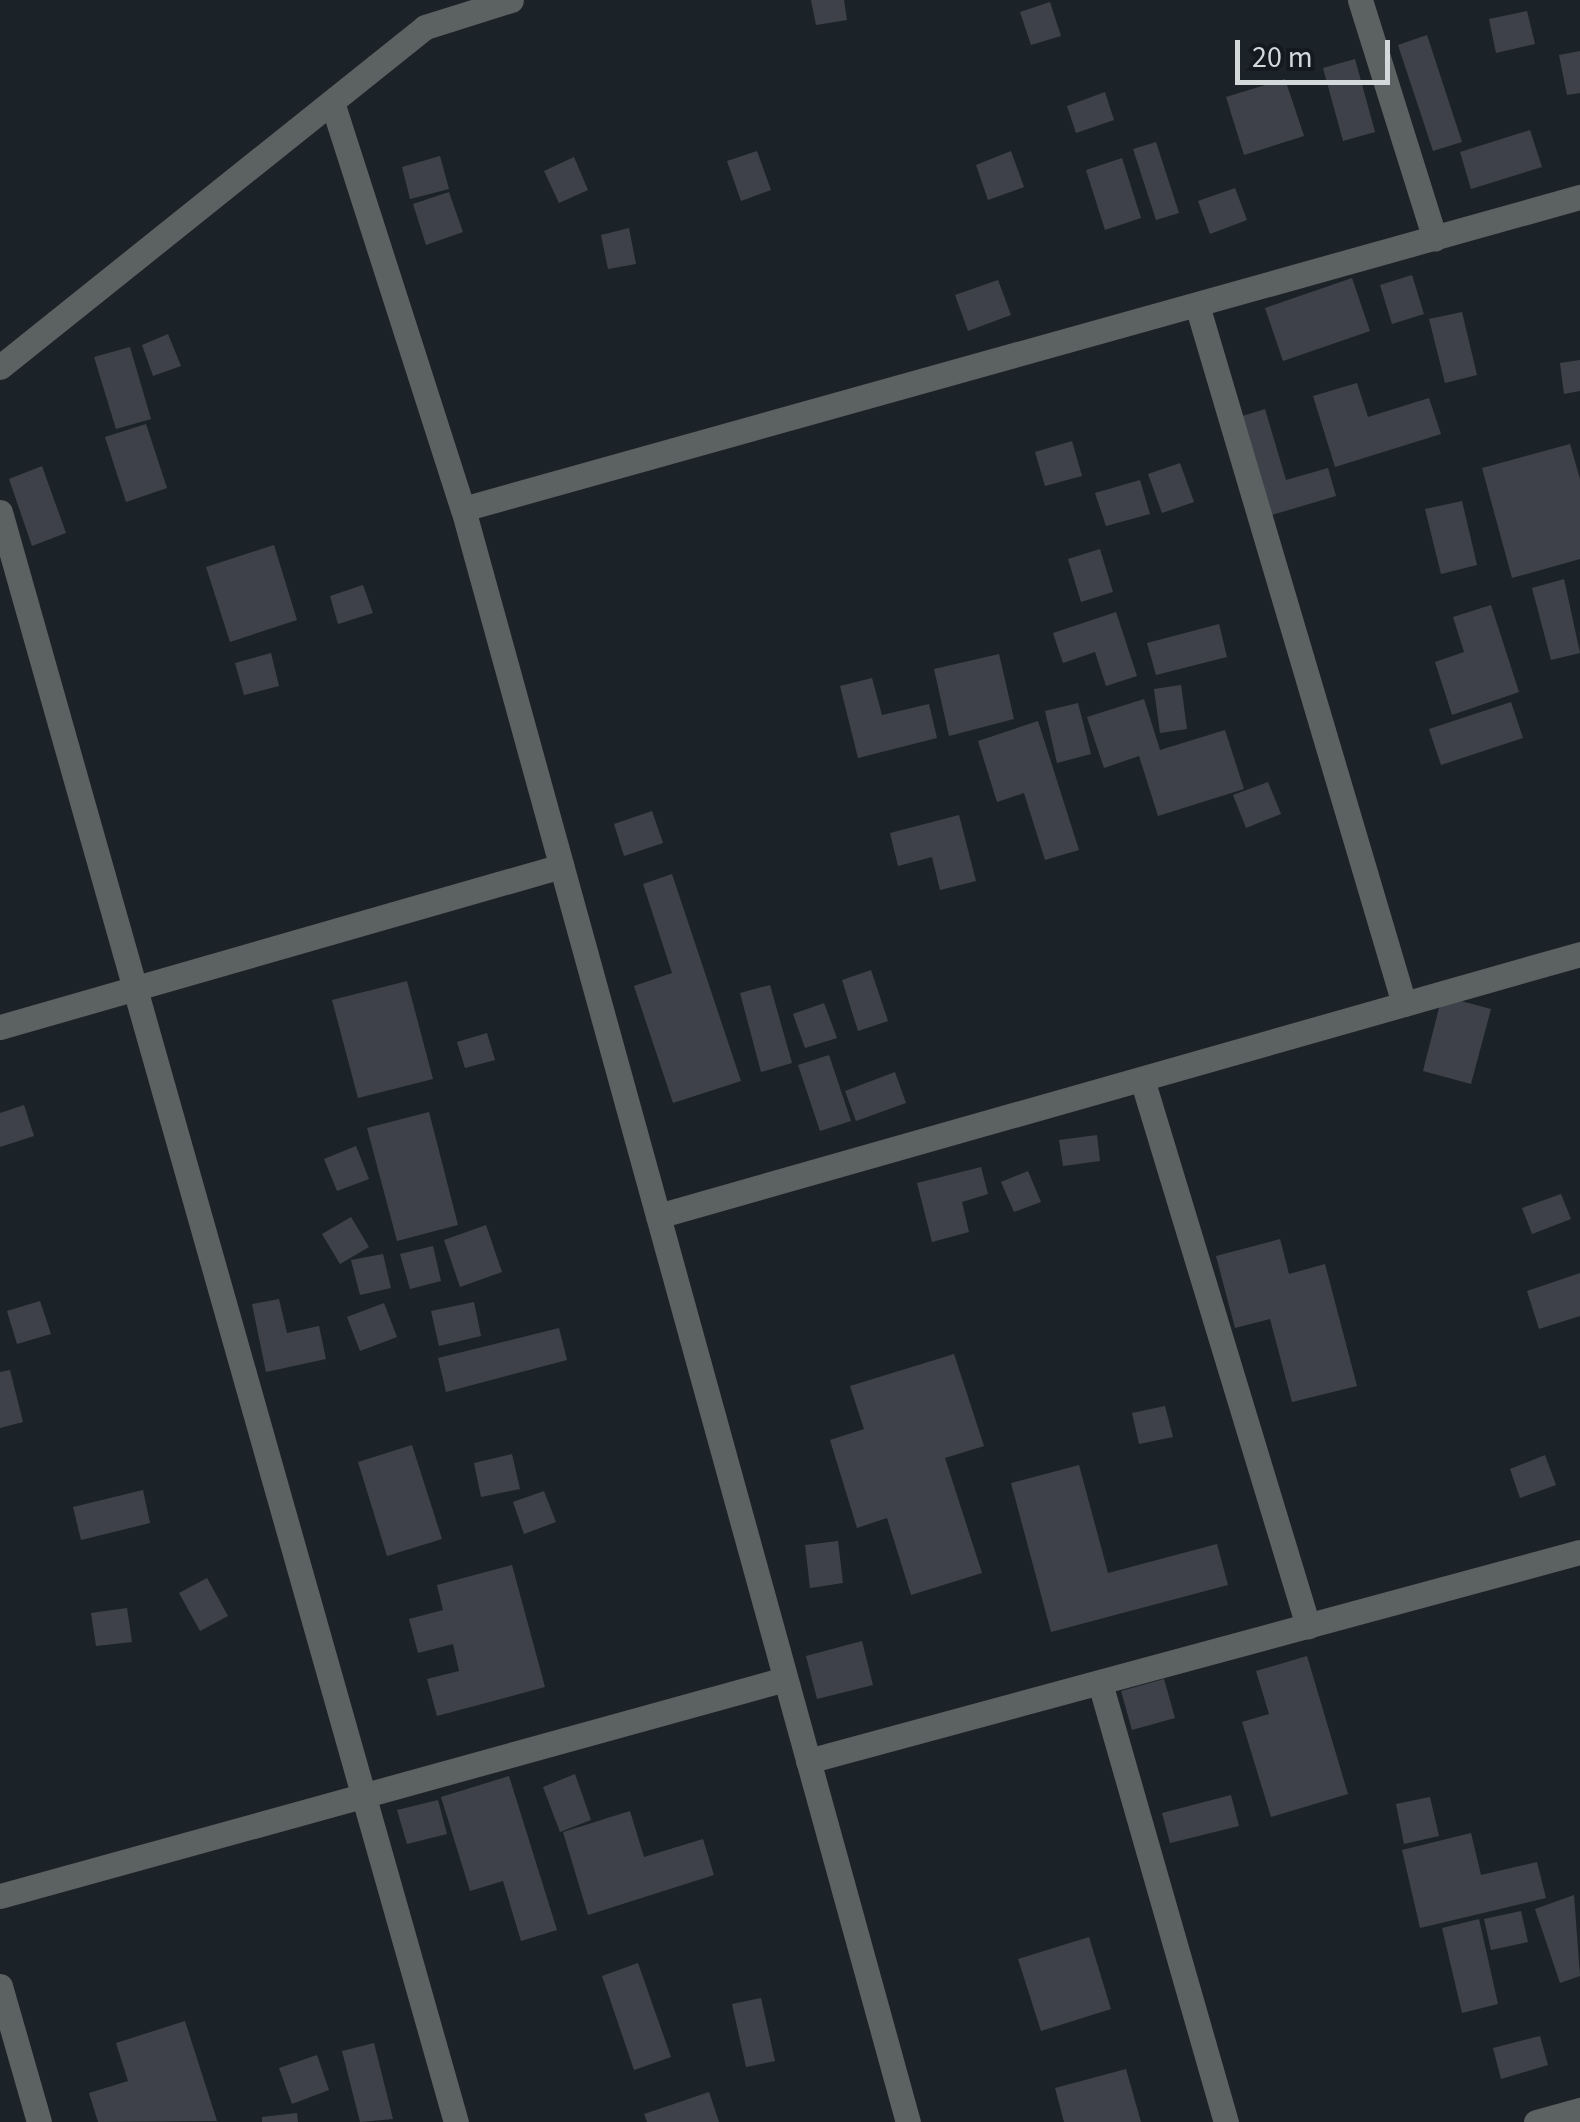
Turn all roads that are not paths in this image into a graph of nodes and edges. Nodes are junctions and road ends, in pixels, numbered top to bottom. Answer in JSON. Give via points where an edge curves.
{"nodes":[{"id":1,"x":511,"y":0,"type":"edge"},
{"id":2,"x":1360,"y":0,"type":"edge"},
{"id":3,"x":332,"y":102,"type":"junction"},
{"id":4,"x":1580,"y":198,"type":"edge"},
{"id":5,"x":1435,"y":238,"type":"junction"},
{"id":6,"x":1197,"y":305,"type":"junction"},
{"id":7,"x":0,"y":366,"type":"edge"},
{"id":8,"x":462,"y":510,"type":"junction"},
{"id":9,"x":0,"y":512,"type":"edge"},
{"id":10,"x":561,"y":866,"type":"junction"},
{"id":11,"x":1580,"y":954,"type":"edge"},
{"id":12,"x":135,"y":988,"type":"junction"},
{"id":13,"x":1404,"y":1004,"type":"junction"},
{"id":14,"x":0,"y":1027,"type":"edge"},
{"id":15,"x":1142,"y":1079,"type":"junction"},
{"id":16,"x":658,"y":1216,"type":"junction"},
{"id":17,"x":1580,"y":1552,"type":"edge"},
{"id":18,"x":1308,"y":1626,"type":"junction"},
{"id":19,"x":786,"y":1679,"type":"junction"},
{"id":20,"x":1100,"y":1683,"type":"junction"},
{"id":21,"x":808,"y":1761,"type":"junction"},
{"id":22,"x":364,"y":1796,"type":"junction"},
{"id":23,"x":0,"y":1896,"type":"edge"},
{"id":24,"x":0,"y":1986,"type":"edge"},
{"id":25,"x":1580,"y":2110,"type":"edge"},
{"id":26,"x":39,"y":2122,"type":"edge"},
{"id":27,"x":456,"y":2122,"type":"edge"},
{"id":28,"x":908,"y":2122,"type":"edge"},
{"id":29,"x":1226,"y":2122,"type":"edge"},
{"id":30,"x":1536,"y":2122,"type":"edge"}],
"edges":[{"from":1,"to":3,"type":"street","via":[[425,27]]},
{"from":2,"to":5,"type":"street"},
{"from":3,"to":7,"type":"street"},
{"from":3,"to":8,"type":"street"},
{"from":4,"to":5,"type":"street"},
{"from":5,"to":6,"type":"street"},
{"from":6,"to":8,"type":"street"},
{"from":6,"to":13,"type":"street"},
{"from":8,"to":10,"type":"street"},
{"from":9,"to":12,"type":"street"},
{"from":10,"to":12,"type":"street"},
{"from":10,"to":16,"type":"street"},
{"from":11,"to":13,"type":"street"},
{"from":12,"to":14,"type":"street"},
{"from":12,"to":22,"type":"street"},
{"from":13,"to":15,"type":"street"},
{"from":15,"to":16,"type":"street"},
{"from":15,"to":18,"type":"street"},
{"from":16,"to":19,"type":"street"},
{"from":17,"to":18,"type":"street"},
{"from":18,"to":20,"type":"street"},
{"from":19,"to":21,"type":"street"},
{"from":19,"to":22,"type":"street"},
{"from":20,"to":21,"type":"street"},
{"from":20,"to":29,"type":"street"},
{"from":21,"to":28,"type":"street"},
{"from":22,"to":23,"type":"street"},
{"from":22,"to":27,"type":"street"},
{"from":24,"to":26,"type":"street"},
{"from":25,"to":30,"type":"street"}]}
